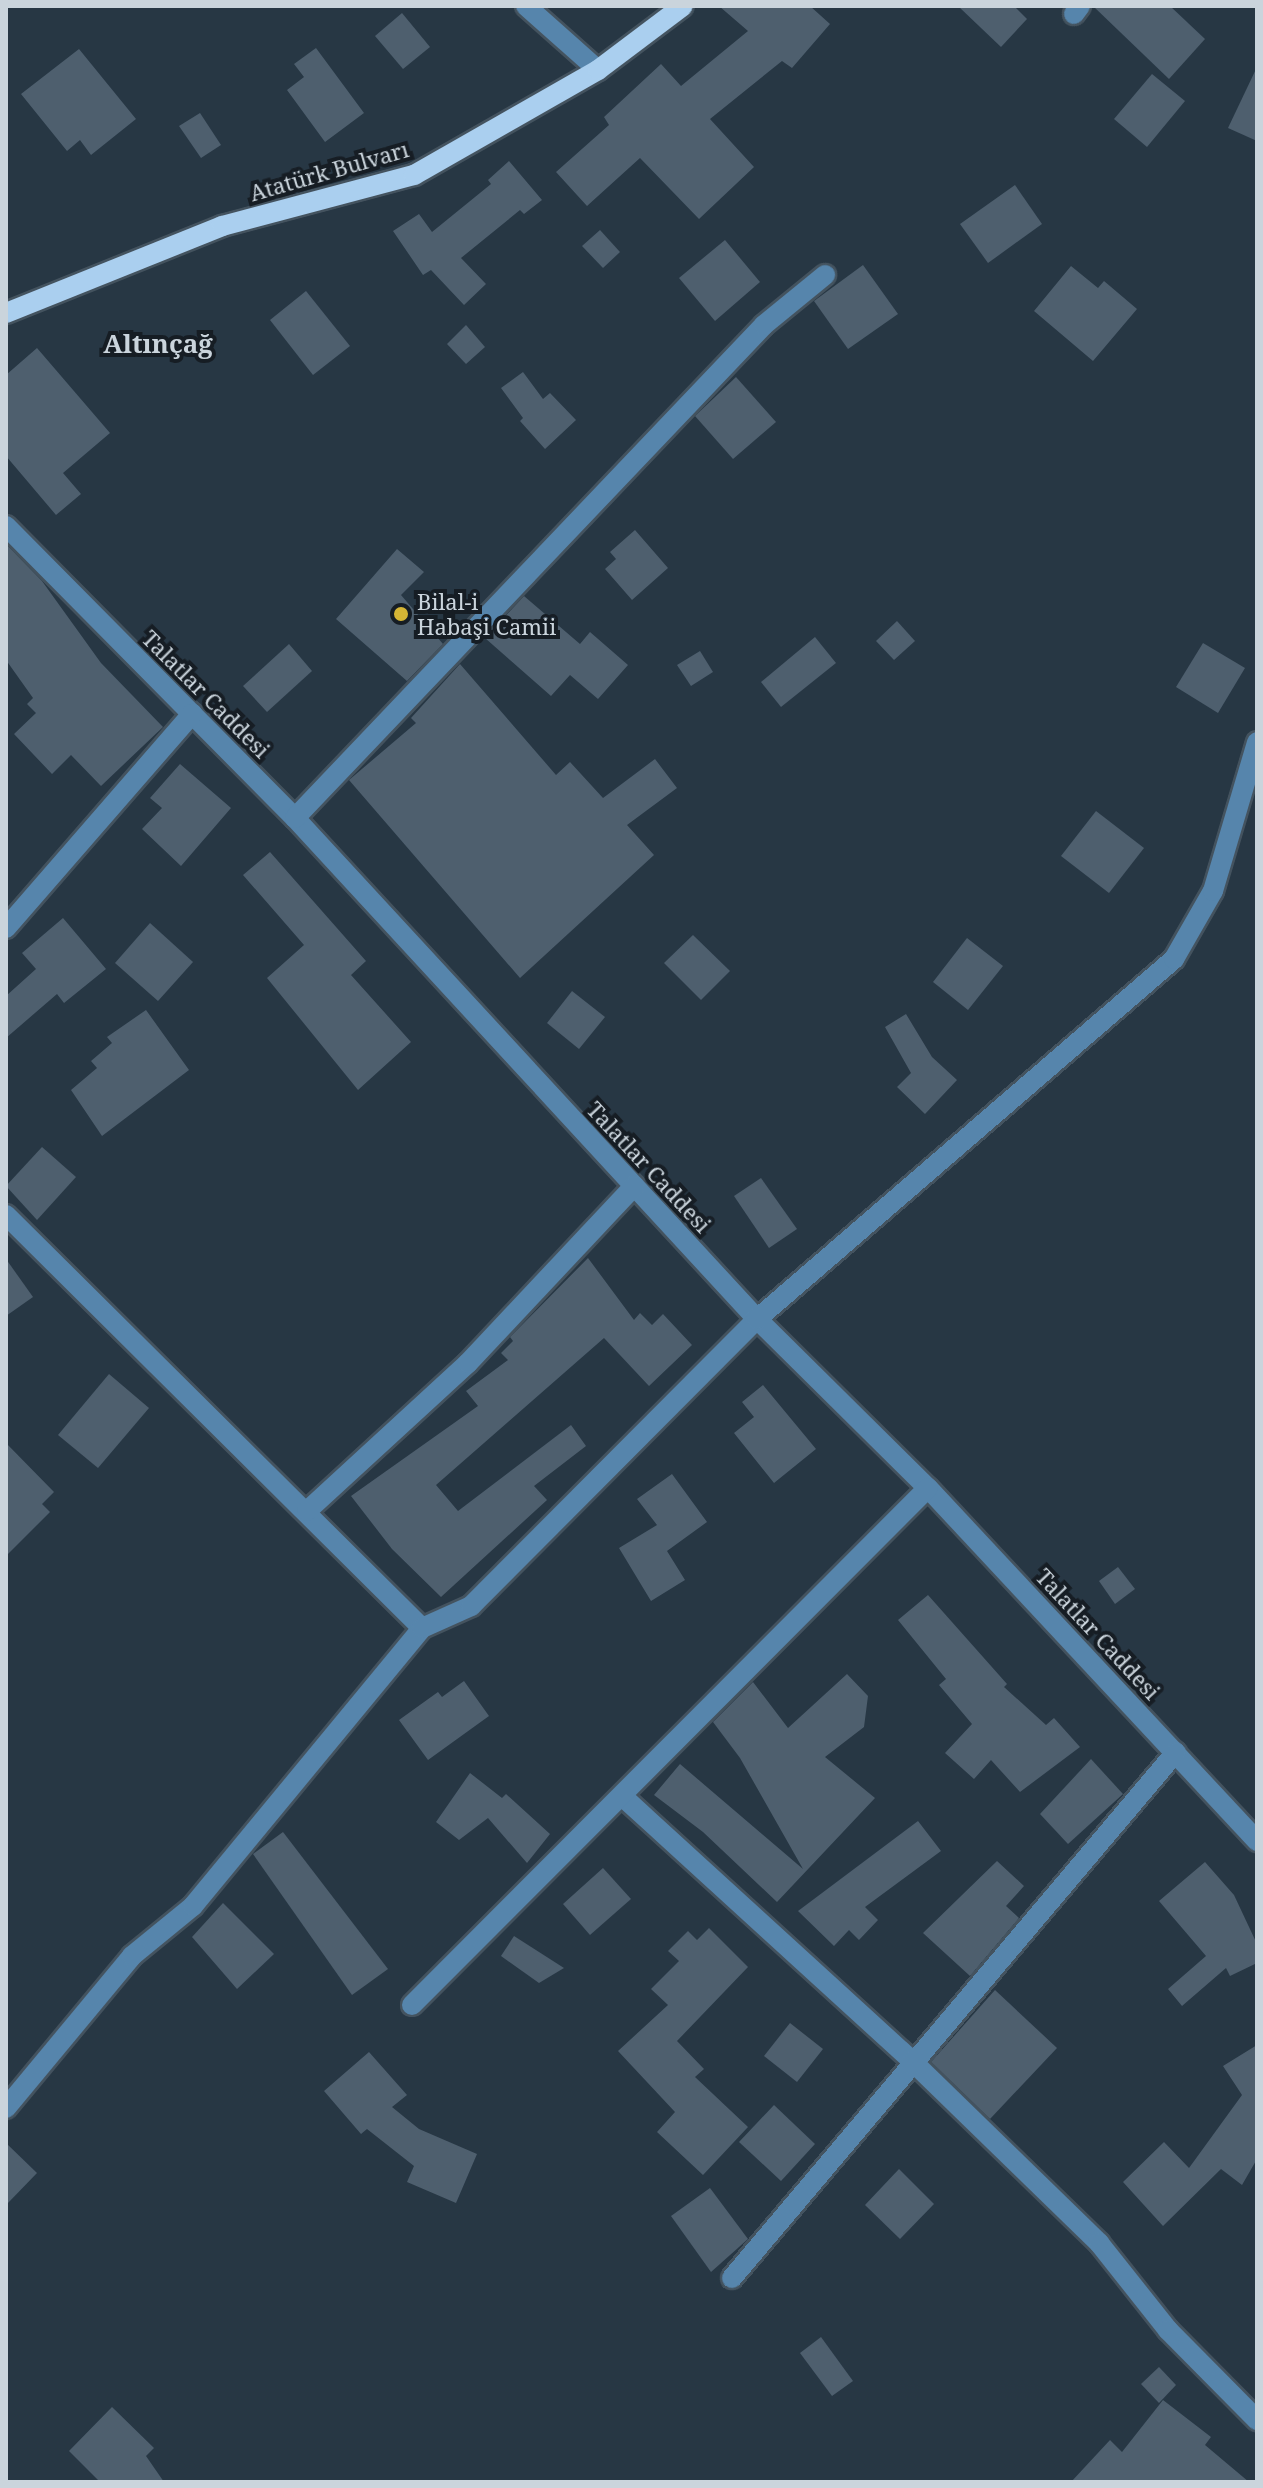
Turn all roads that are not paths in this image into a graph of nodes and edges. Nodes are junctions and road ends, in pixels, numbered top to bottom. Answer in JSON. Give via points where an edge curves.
{"nodes":[{"id":1,"x":526,"y":6,"type":"edge"},
{"id":2,"x":683,"y":6,"type":"edge"},
{"id":3,"x":598,"y":70,"type":"junction"},
{"id":4,"x":825,"y":275,"type":"dead end"},
{"id":5,"x":6,"y":313,"type":"edge"},
{"id":6,"x":6,"y":526,"type":"edge"},
{"id":7,"x":192,"y":714,"type":"junction"},
{"id":8,"x":1257,"y":742,"type":"edge"},
{"id":9,"x":295,"y":818,"type":"junction"},
{"id":10,"x":6,"y":928,"type":"edge"},
{"id":11,"x":634,"y":1186,"type":"junction"},
{"id":12,"x":6,"y":1215,"type":"edge"},
{"id":13,"x":757,"y":1319,"type":"junction"},
{"id":14,"x":928,"y":1488,"type":"junction"},
{"id":15,"x":307,"y":1511,"type":"junction"},
{"id":16,"x":422,"y":1628,"type":"junction"},
{"id":17,"x":1176,"y":1752,"type":"junction"},
{"id":18,"x":622,"y":1796,"type":"junction"},
{"id":19,"x":1257,"y":1841,"type":"edge"},
{"id":20,"x":412,"y":2005,"type":"dead end"},
{"id":21,"x":913,"y":2062,"type":"junction"},
{"id":22,"x":6,"y":2108,"type":"edge"},
{"id":23,"x":732,"y":2278,"type":"dead end"},
{"id":24,"x":1257,"y":2420,"type":"edge"}],
"edges":[{"from":1,"to":3,"type":"street"},
{"from":2,"to":3,"type":"main road","name":"Atatürk Bulvarı"},
{"from":3,"to":5,"type":"main road","name":"Atatürk Bulvarı","via":[[414,175],[222,226]]},
{"from":4,"to":9,"type":"street","via":[[764,325]]},
{"from":6,"to":7,"type":"street","name":"Talatlar Caddesi"},
{"from":7,"to":9,"type":"street","name":"Talatlar Caddesi"},
{"from":7,"to":10,"type":"street"},
{"from":8,"to":13,"type":"street","via":[[1213,891],[1174,959]]},
{"from":9,"to":11,"type":"street","name":"Talatlar Caddesi"},
{"from":11,"to":13,"type":"street","name":"Talatlar Caddesi"},
{"from":11,"to":15,"type":"street","via":[[468,1363]]},
{"from":12,"to":15,"type":"street"},
{"from":13,"to":14,"type":"street","name":"Talatlar Caddesi"},
{"from":13,"to":16,"type":"street","via":[[471,1606]]},
{"from":14,"to":17,"type":"street","name":"Talatlar Caddesi"},
{"from":14,"to":18,"type":"street"},
{"from":15,"to":16,"type":"street"},
{"from":16,"to":22,"type":"street","via":[[193,1906],[132,1956]]},
{"from":17,"to":19,"type":"street","name":"Talatlar Caddesi"},
{"from":17,"to":21,"type":"street"},
{"from":18,"to":20,"type":"street"},
{"from":18,"to":21,"type":"street"},
{"from":21,"to":23,"type":"street"},
{"from":21,"to":24,"type":"street","via":[[1099,2243],[1168,2330]]}]}
